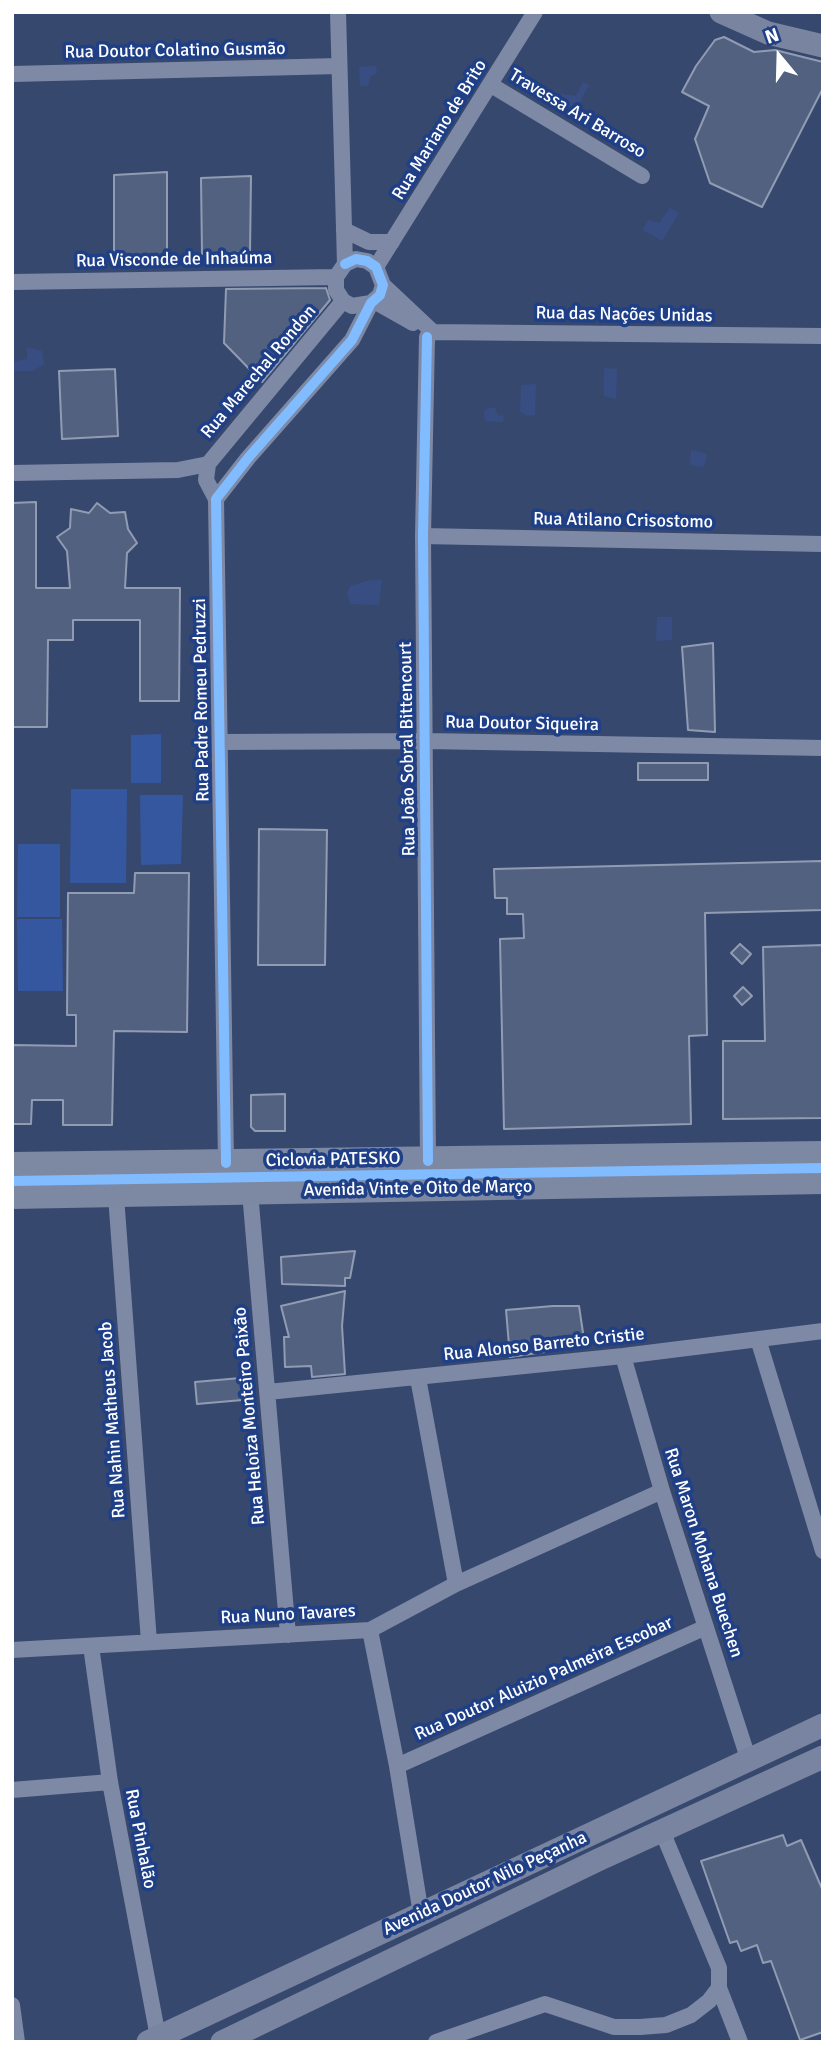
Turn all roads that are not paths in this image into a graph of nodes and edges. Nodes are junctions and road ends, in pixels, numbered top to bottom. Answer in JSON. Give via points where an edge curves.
{"nodes":[{"id":1,"x":338,"y":12,"type":"edge"},
{"id":2,"x":535,"y":12,"type":"edge"},
{"id":3,"x":721,"y":12,"type":"edge"},
{"id":4,"x":823,"y":46,"type":"edge"},
{"id":5,"x":339,"y":66,"type":"junction"},
{"id":6,"x":12,"y":74,"type":"edge"},
{"id":7,"x":491,"y":85,"type":"junction"},
{"id":8,"x":642,"y":176,"type":"dead end"},
{"id":9,"x":344,"y":230,"type":"junction"},
{"id":10,"x":392,"y":242,"type":"junction"},
{"id":11,"x":376,"y":267,"type":"junction"},
{"id":12,"x":340,"y":270,"type":"junction"},
{"id":13,"x":12,"y":282,"type":"edge"},
{"id":14,"x":377,"y":296,"type":"junction"},
{"id":15,"x":343,"y":301,"type":"junction"},
{"id":16,"x":430,"y":334,"type":"junction"},
{"id":17,"x":823,"y":336,"type":"edge"},
{"id":18,"x":207,"y":472,"type":"junction"},
{"id":19,"x":12,"y":473,"type":"edge"},
{"id":20,"x":216,"y":499,"type":"junction"},
{"id":21,"x":423,"y":536,"type":"junction"},
{"id":22,"x":823,"y":544,"type":"edge"},
{"id":23,"x":426,"y":741,"type":"junction"},
{"id":24,"x":220,"y":742,"type":"junction"},
{"id":25,"x":823,"y":748,"type":"edge"},
{"id":26,"x":823,"y":1154,"type":"edge"},
{"id":27,"x":400,"y":1161,"type":"junction"},
{"id":28,"x":428,"y":1161,"type":"junction"},
{"id":29,"x":226,"y":1163,"type":"junction"},
{"id":30,"x":12,"y":1164,"type":"edge"},
{"id":31,"x":823,"y":1181,"type":"edge"},
{"id":32,"x":250,"y":1192,"type":"junction"},
{"id":33,"x":12,"y":1196,"type":"edge"},
{"id":34,"x":83,"y":1196,"type":"junction"},
{"id":35,"x":116,"y":1196,"type":"junction"},
{"id":36,"x":823,"y":1331,"type":"edge"},
{"id":37,"x":758,"y":1339,"type":"junction"},
{"id":38,"x":623,"y":1356,"type":"junction"},
{"id":39,"x":418,"y":1378,"type":"junction"},
{"id":40,"x":268,"y":1391,"type":"junction"},
{"id":41,"x":662,"y":1491,"type":"junction"},
{"id":42,"x":823,"y":1551,"type":"edge"},
{"id":43,"x":456,"y":1584,"type":"junction"},
{"id":44,"x":706,"y":1626,"type":"junction"},
{"id":45,"x":370,"y":1630,"type":"junction"},
{"id":46,"x":288,"y":1635,"type":"junction"},
{"id":47,"x":149,"y":1642,"type":"junction"},
{"id":48,"x":13,"y":1645,"type":"edge"},
{"id":49,"x":91,"y":1646,"type":"junction"},
{"id":50,"x":823,"y":1726,"type":"edge"},
{"id":51,"x":823,"y":1757,"type":"edge"},
{"id":52,"x":749,"y":1761,"type":"junction"},
{"id":53,"x":397,"y":1766,"type":"junction"},
{"id":54,"x":110,"y":1782,"type":"junction"},
{"id":55,"x":12,"y":1790,"type":"edge"},
{"id":56,"x":674,"y":1795,"type":"junction"},
{"id":57,"x":662,"y":1831,"type":"junction"},
{"id":58,"x":598,"y":1860,"type":"junction"},
{"id":59,"x":421,"y":1914,"type":"junction"},
{"id":60,"x":719,"y":1988,"type":"junction"},
{"id":61,"x":12,"y":2005,"type":"edge"},
{"id":62,"x":153,"y":2040,"type":"edge"},
{"id":63,"x":18,"y":2042,"type":"edge"},
{"id":64,"x":222,"y":2042,"type":"edge"},
{"id":65,"x":436,"y":2042,"type":"edge"},
{"id":66,"x":740,"y":2042,"type":"edge"}],
"edges":[{"from":1,"to":5,"type":"street","name":"Rua Marechal Rondon"},
{"from":2,"to":7,"type":"street","name":"Rua Mariano de Brito"},
{"from":3,"to":4,"type":"main road","via":[[768,33]]},
{"from":5,"to":6,"type":"street","name":"Rua Doutor Colatino Gusmão"},
{"from":5,"to":9,"type":"street","name":"Rua Marechal Rondon"},
{"from":7,"to":8,"type":"street","name":"Travessa Ari Barroso"},
{"from":7,"to":10,"type":"street","name":"Rua Mariano de Brito"},
{"from":9,"to":10,"type":"street","via":[[369,242]]},
{"from":9,"to":12,"type":"street","name":"Rua Marechal Rondon"},
{"from":10,"to":11,"type":"street","name":"Rua Mariano de Brito"},
{"from":11,"to":12,"type":"street","via":[[356,259]]},
{"from":11,"to":14,"type":"street"},
{"from":12,"to":13,"type":"street","name":"Rua Visconde de Inhaúma"},
{"from":12,"to":15,"type":"street","name":"Rua Marechal Rondon","via":[[336,290]]},
{"from":14,"to":15,"type":"street","via":[[362,307]]},
{"from":14,"to":16,"type":"street"},
{"from":14,"to":20,"type":"street","via":[[352,340]]},
{"from":15,"to":18,"type":"street","name":"Rua Marechal Rondon"},
{"from":16,"to":17,"type":"street","name":"Rua das Nações Unidas"},
{"from":16,"to":21,"type":"street","name":"Rua João Sobral Bittencourt"},
{"from":18,"to":19,"type":"street"},
{"from":18,"to":20,"type":"street"},
{"from":20,"to":24,"type":"street","name":"Rua Padre Romeu Pedruzzi"},
{"from":21,"to":22,"type":"street","name":"Rua Atilano Crisostomo"},
{"from":21,"to":23,"type":"street","name":"Rua João Sobral Bittencourt"},
{"from":23,"to":24,"type":"street","name":"Rua Doutor Siqueira"},
{"from":23,"to":25,"type":"street","name":"Rua Doutor Siqueira"},
{"from":23,"to":28,"type":"street","name":"Rua João Sobral Bittencourt"},
{"from":24,"to":29,"type":"street","name":"Rua Padre Romeu Pedruzzi"},
{"from":26,"to":28,"type":"main road","name":"Avenida Vinte e Oito de Março"},
{"from":27,"to":28,"type":"main road","name":"Avenida Vinte e Oito de Março"},
{"from":27,"to":29,"type":"main road","name":"Avenida Vinte e Oito de Março"},
{"from":27,"to":32,"type":"main road","via":[[390,1169],[260,1170],[251,1175]]},
{"from":29,"to":30,"type":"main road","name":"Avenida Vinte e Oito de Março"},
{"from":29,"to":34,"type":"main road","via":[[225,1173],[216,1182],[102,1186]]},
{"from":31,"to":32,"type":"main road","name":"Avenida Vinte e Oito de Março"},
{"from":32,"to":35,"type":"main road","name":"Avenida Vinte e Oito de Março"},
{"from":32,"to":40,"type":"street","name":"Rua Heloiza Monteiro Paixão"},
{"from":33,"to":34,"type":"main road","name":"Avenida Vinte e Oito de Março"},
{"from":34,"to":35,"type":"main road","name":"Avenida Vinte e Oito de Março"},
{"from":35,"to":47,"type":"street","name":"Rua Nahin Matheus Jacob"},
{"from":36,"to":37,"type":"street","name":"Rua Alonso Barreto Cristie"},
{"from":37,"to":38,"type":"street","name":"Rua Alonso Barreto Cristie"},
{"from":37,"to":42,"type":"street"},
{"from":38,"to":39,"type":"street","name":"Rua Alonso Barreto Cristie"},
{"from":38,"to":41,"type":"street","name":"Rua Maron Mohana Buechen"},
{"from":39,"to":40,"type":"street","name":"Rua Alonso Barreto Cristie"},
{"from":39,"to":43,"type":"street"},
{"from":40,"to":46,"type":"street","name":"Rua Heloiza Monteiro Paixão"},
{"from":41,"to":43,"type":"street","name":"Rua Nuno Tavares"},
{"from":41,"to":44,"type":"street","name":"Rua Maron Mohana Buechen"},
{"from":43,"to":45,"type":"street","name":"Rua Nuno Tavares"},
{"from":44,"to":52,"type":"street","name":"Rua Maron Mohana Buechen"},
{"from":44,"to":53,"type":"street","name":"Rua Doutor Aluizio Palmeira Escobar"},
{"from":45,"to":46,"type":"street","name":"Rua Nuno Tavares"},
{"from":45,"to":53,"type":"street"},
{"from":46,"to":47,"type":"street","name":"Rua Nuno Tavares"},
{"from":47,"to":49,"type":"street","name":"Rua Nuno Tavares"},
{"from":48,"to":49,"type":"street","name":"Rua Nuno Tavares"},
{"from":49,"to":54,"type":"street","name":"Rua Pinhalão"},
{"from":50,"to":52,"type":"main road","name":"Avenida Doutor Nilo Peçanha"},
{"from":51,"to":57,"type":"main road","name":"Avenida Doutor Nilo Peçanha"},
{"from":52,"to":56,"type":"main road","name":"Avenida Doutor Nilo Peçanha"},
{"from":53,"to":59,"type":"street"},
{"from":54,"to":55,"type":"street"},
{"from":54,"to":62,"type":"street","name":"Rua Pinhalão"},
{"from":56,"to":58,"type":"main road","via":[[599,1845]]},
{"from":56,"to":59,"type":"main road","name":"Avenida Doutor Nilo Peçanha"},
{"from":57,"to":58,"type":"main road","name":"Avenida Doutor Nilo Peçanha"},
{"from":57,"to":60,"type":"street","via":[[710,1941],[719,1968]]},
{"from":58,"to":64,"type":"main road","name":"Avenida Doutor Nilo Peçanha"},
{"from":59,"to":62,"type":"main road","name":"Avenida Doutor Nilo Peçanha"},
{"from":60,"to":65,"type":"street","via":[[691,2015],[666,2025],[614,2027],[545,2004]]},
{"from":60,"to":66,"type":"street"},
{"from":61,"to":63,"type":"street"}]}
